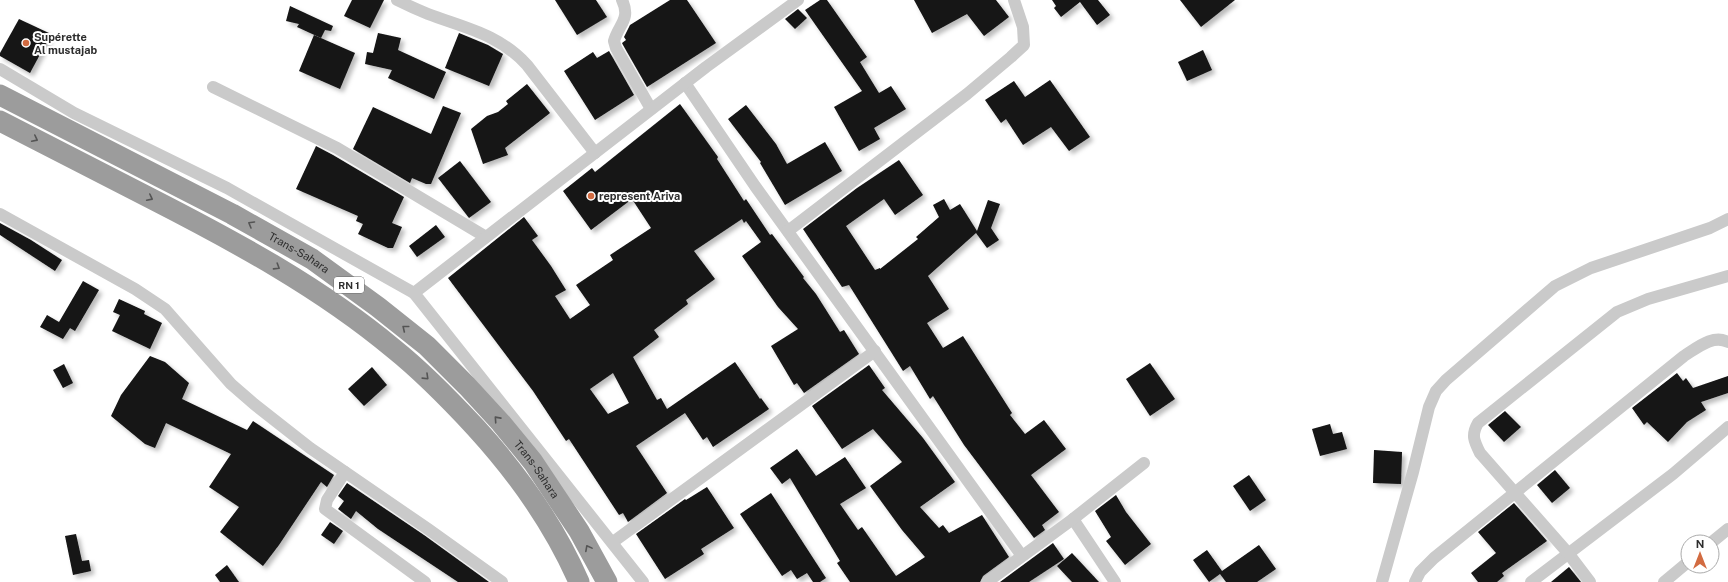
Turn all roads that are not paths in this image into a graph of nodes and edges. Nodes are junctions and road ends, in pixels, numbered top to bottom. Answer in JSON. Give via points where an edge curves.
{"nodes":[{"id":1,"x":397,"y":0,"type":"edge"},
{"id":2,"x":622,"y":0,"type":"edge"},
{"id":3,"x":798,"y":0,"type":"edge"},
{"id":4,"x":1014,"y":0,"type":"edge"},
{"id":5,"x":0,"y":70,"type":"edge"},
{"id":6,"x":685,"y":84,"type":"junction"},
{"id":7,"x":213,"y":87,"type":"dead end"},
{"id":8,"x":0,"y":95,"type":"edge"},
{"id":9,"x":651,"y":109,"type":"junction"},
{"id":10,"x":0,"y":121,"type":"edge"},
{"id":11,"x":595,"y":153,"type":"junction"},
{"id":12,"x":0,"y":214,"type":"edge"},
{"id":13,"x":1728,"y":219,"type":"edge"},
{"id":14,"x":788,"y":231,"type":"junction"},
{"id":15,"x":486,"y":237,"type":"junction"},
{"id":16,"x":1728,"y":276,"type":"edge"},
{"id":17,"x":414,"y":293,"type":"junction"},
{"id":18,"x":1728,"y":342,"type":"edge"},
{"id":19,"x":875,"y":351,"type":"junction"},
{"id":20,"x":1728,"y":427,"type":"edge"},
{"id":21,"x":1144,"y":463,"type":"dead end"},
{"id":22,"x":345,"y":472,"type":"junction"},
{"id":23,"x":1514,"y":493,"type":"junction"},
{"id":24,"x":1073,"y":519,"type":"junction"},
{"id":25,"x":1728,"y":529,"type":"edge"},
{"id":26,"x":1720,"y":536,"type":"edge"},
{"id":27,"x":613,"y":542,"type":"junction"},
{"id":28,"x":1568,"y":553,"type":"junction"},
{"id":29,"x":1022,"y":556,"type":"junction"},
{"id":30,"x":1680,"y":569,"type":"edge"},
{"id":31,"x":425,"y":582,"type":"edge"},
{"id":32,"x":502,"y":582,"type":"edge"},
{"id":33,"x":579,"y":582,"type":"edge"},
{"id":34,"x":607,"y":582,"type":"edge"},
{"id":35,"x":643,"y":582,"type":"edge"},
{"id":36,"x":987,"y":582,"type":"edge"},
{"id":37,"x":1115,"y":582,"type":"edge"},
{"id":38,"x":1382,"y":582,"type":"edge"},
{"id":39,"x":1415,"y":582,"type":"edge"},
{"id":40,"x":1532,"y":582,"type":"edge"},
{"id":41,"x":1590,"y":582,"type":"edge"},
{"id":42,"x":1664,"y":582,"type":"edge"}],
"edges":[{"from":1,"to":11,"type":"street","via":[[427,14],[478,31],[508,47],[528,65]]},
{"from":2,"to":9,"type":"street","via":[[625,18],[614,41]]},
{"from":3,"to":6,"type":"street"},
{"from":4,"to":14,"type":"street","via":[[1024,27],[1024,45],[966,94]]},
{"from":5,"to":17,"type":"street","via":[[74,113],[227,188]]},
{"from":6,"to":9,"type":"street"},
{"from":6,"to":14,"type":"street"},
{"from":7,"to":15,"type":"street","via":[[337,148]]},
{"from":34,"to":8,"type":"highway","name":"Trans-Sahara","number":"RN 1","one_way":true,"via":[[579,531],[533,462],[432,351],[378,306],[312,259],[232,214]]},
{"from":9,"to":11,"type":"street"},
{"from":10,"to":33,"type":"highway","name":"Trans-Sahara","number":"RN 1","one_way":true,"via":[[248,251],[341,309],[393,348],[440,390],[500,454],[537,504],[568,557]]},
{"from":11,"to":15,"type":"street"},
{"from":12,"to":22,"type":"street","via":[[135,289],[165,309],[231,384],[310,448]]},
{"from":13,"to":38,"type":"street","via":[[1710,228],[1591,268],[1555,286],[1446,380],[1436,391],[1429,407]]},
{"from":14,"to":19,"type":"street"},
{"from":15,"to":17,"type":"street"},
{"from":16,"to":23,"type":"street","via":[[1648,299],[1617,312],[1478,423],[1473,436],[1480,453]]},
{"from":17,"to":27,"type":"street"},
{"from":18,"to":23,"type":"street","via":[[1714,339],[1684,356]]},
{"from":19,"to":27,"type":"street"},
{"from":19,"to":29,"type":"street"},
{"from":20,"to":28,"type":"street","via":[[1672,474]]},
{"from":21,"to":24,"type":"street"},
{"from":22,"to":31,"type":"street","via":[[327,500],[325,509]]},
{"from":22,"to":32,"type":"street"},
{"from":23,"to":28,"type":"street"},
{"from":23,"to":39,"type":"street","via":[[1434,558],[1420,572]]},
{"from":24,"to":29,"type":"street"},
{"from":24,"to":37,"type":"street"},
{"from":25,"to":26,"type":"street"},
{"from":27,"to":35,"type":"street"},
{"from":28,"to":40,"type":"street"},
{"from":28,"to":41,"type":"street"},
{"from":29,"to":36,"type":"street"},
{"from":30,"to":42,"type":"street"}]}
